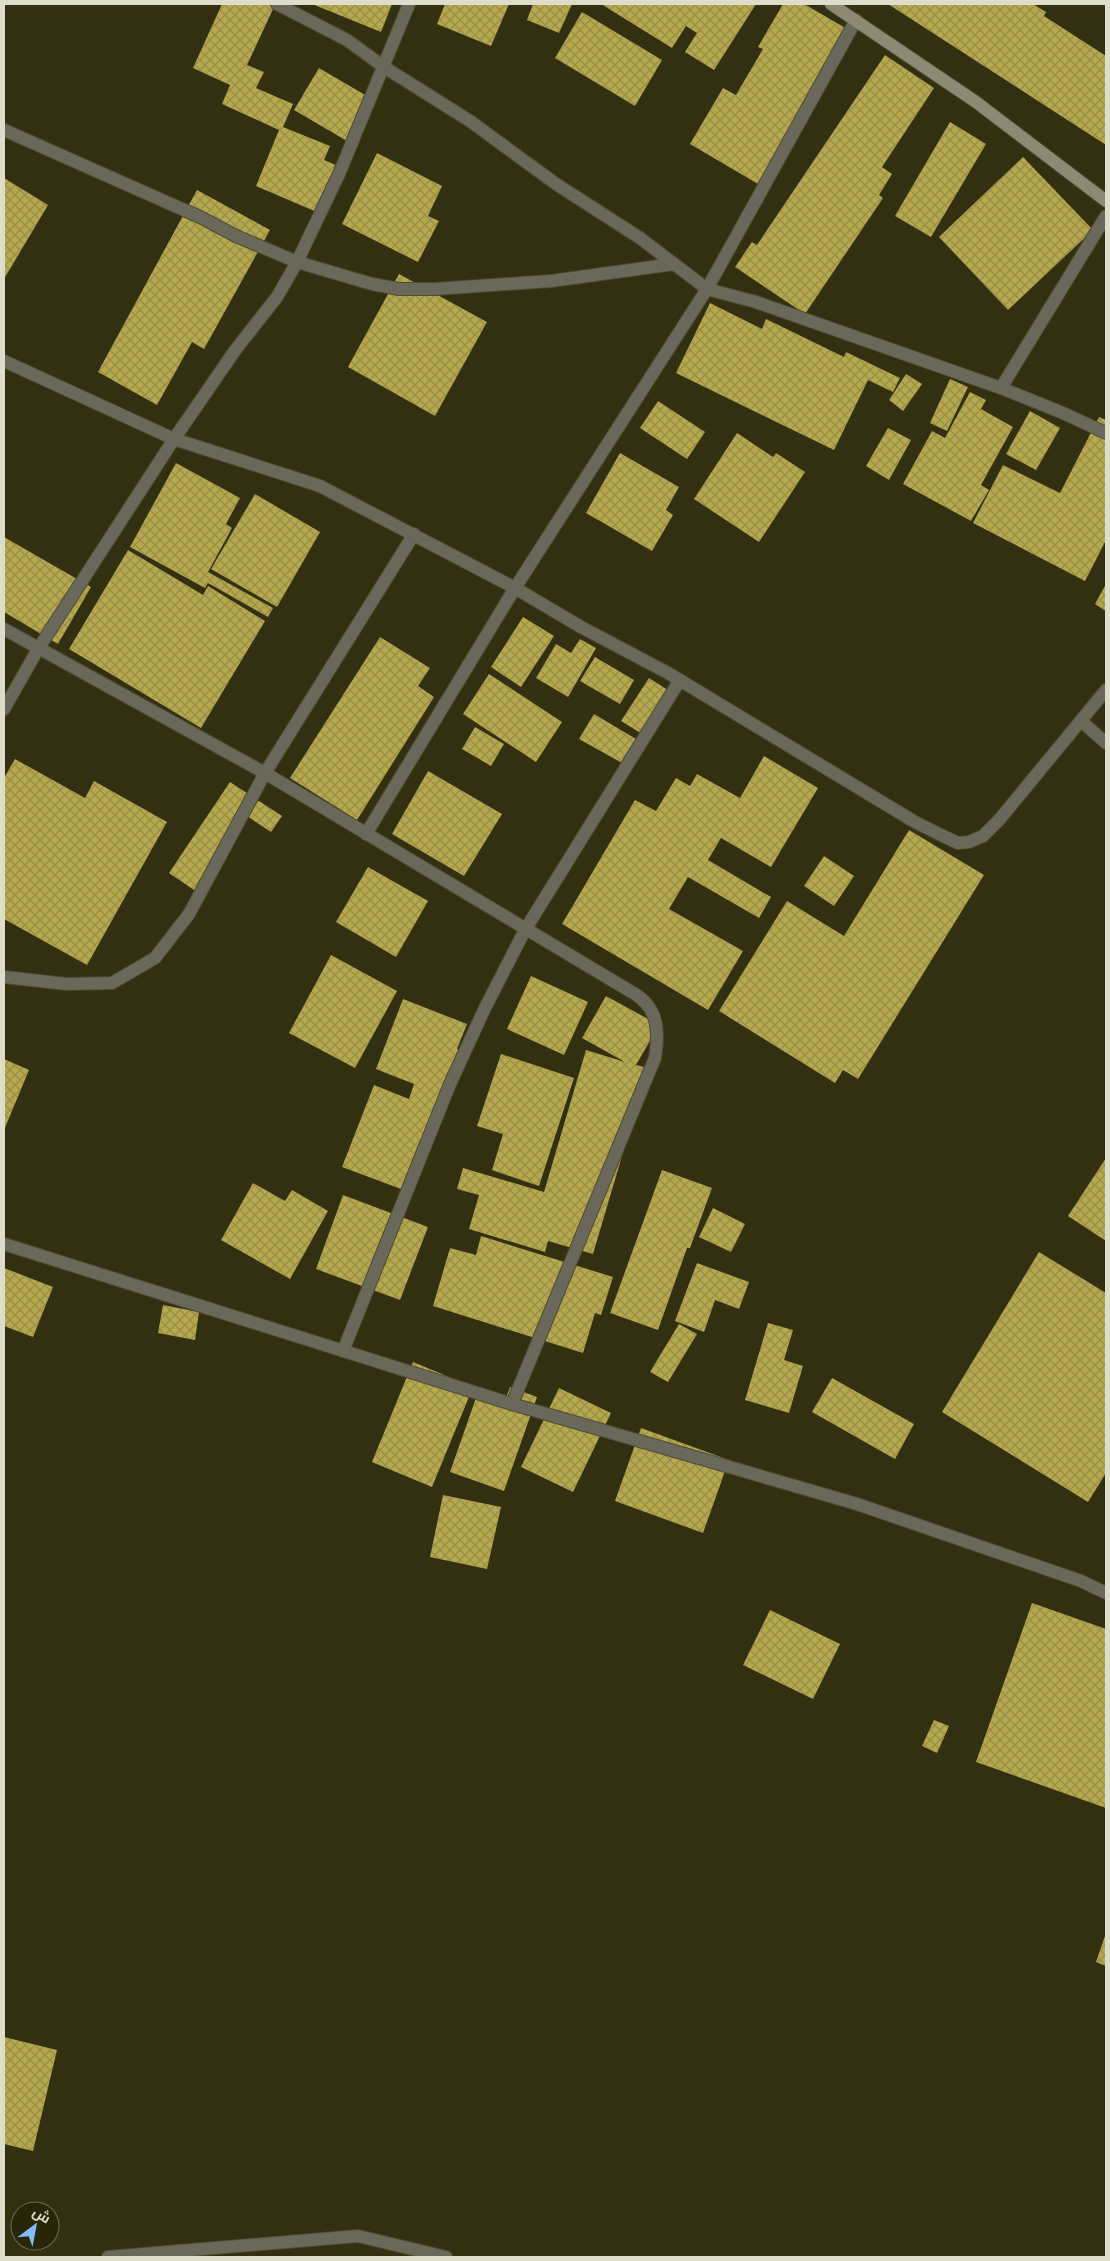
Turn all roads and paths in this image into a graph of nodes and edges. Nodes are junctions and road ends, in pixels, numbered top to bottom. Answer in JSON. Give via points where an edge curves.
{"nodes":[{"id":1,"x":277,"y":4,"type":"edge"},
{"id":2,"x":409,"y":4,"type":"edge"},
{"id":3,"x":831,"y":4,"type":"edge"},
{"id":4,"x":856,"y":20,"type":"junction"},
{"id":5,"x":384,"y":67,"type":"junction"},
{"id":6,"x":4,"y":130,"type":"edge"},
{"id":7,"x":1106,"y":201,"type":"edge"},
{"id":8,"x":1106,"y":216,"type":"edge"},
{"id":9,"x":297,"y":262,"type":"junction"},
{"id":10,"x":674,"y":264,"type":"junction"},
{"id":11,"x":707,"y":289,"type":"junction"},
{"id":12,"x":4,"y":361,"type":"edge"},
{"id":13,"x":1001,"y":388,"type":"junction"},
{"id":14,"x":1106,"y":434,"type":"edge"},
{"id":15,"x":174,"y":439,"type":"junction"},
{"id":16,"x":414,"y":534,"type":"junction"},
{"id":17,"x":515,"y":588,"type":"junction"},
{"id":18,"x":4,"y":629,"type":"edge"},
{"id":19,"x":38,"y":649,"type":"junction"},
{"id":20,"x":680,"y":680,"type":"junction"},
{"id":21,"x":1106,"y":690,"type":"edge"},
{"id":22,"x":4,"y":709,"type":"edge"},
{"id":23,"x":1081,"y":720,"type":"junction"},
{"id":24,"x":1106,"y":743,"type":"edge"},
{"id":25,"x":265,"y":773,"type":"junction"},
{"id":26,"x":366,"y":834,"type":"junction"},
{"id":27,"x":525,"y":930,"type":"junction"},
{"id":28,"x":4,"y":977,"type":"edge"},
{"id":29,"x":4,"y":1244,"type":"edge"},
{"id":30,"x":343,"y":1350,"type":"junction"},
{"id":31,"x":512,"y":1404,"type":"junction"},
{"id":32,"x":1106,"y":1593,"type":"edge"},
{"id":33,"x":108,"y":2257,"type":"edge"},
{"id":34,"x":446,"y":2257,"type":"edge"}],
"edges":[{"from":1,"to":5,"type":"street","via":[[347,40]]},
{"from":2,"to":5,"type":"street"},
{"from":3,"to":4,"type":"main road"},
{"from":4,"to":7,"type":"main road","via":[[976,102]]},
{"from":4,"to":11,"type":"street"},
{"from":5,"to":9,"type":"street","via":[[339,174]]},
{"from":5,"to":10,"type":"street","via":[[470,121]]},
{"from":6,"to":9,"type":"street"},
{"from":8,"to":13,"type":"street"},
{"from":9,"to":10,"type":"street","via":[[372,284],[398,289],[435,290],[551,281]]},
{"from":9,"to":15,"type":"street","via":[[277,297],[236,349]]},
{"from":10,"to":11,"type":"street"},
{"from":11,"to":13,"type":"street","via":[[756,302]]},
{"from":11,"to":17,"type":"street"},
{"from":12,"to":15,"type":"street"},
{"from":13,"to":14,"type":"street"},
{"from":15,"to":16,"type":"street","via":[[320,486]]},
{"from":15,"to":19,"type":"street"},
{"from":16,"to":17,"type":"street"},
{"from":16,"to":25,"type":"street"},
{"from":17,"to":20,"type":"street"},
{"from":17,"to":26,"type":"street"},
{"from":18,"to":19,"type":"street"},
{"from":19,"to":22,"type":"street"},
{"from":19,"to":25,"type":"street"},
{"from":20,"to":23,"type":"street","via":[[915,822],[958,843],[983,836]]},
{"from":20,"to":27,"type":"street"},
{"from":21,"to":23,"type":"street"},
{"from":23,"to":24,"type":"street"},
{"from":25,"to":26,"type":"street"},
{"from":25,"to":28,"type":"street","via":[[189,914],[155,958],[112,983],[67,984]]},
{"from":26,"to":27,"type":"street"},
{"from":27,"to":30,"type":"street","via":[[450,1084]]},
{"from":27,"to":31,"type":"street","via":[[643,999],[653,1014],[658,1032],[655,1058]]},
{"from":29,"to":30,"type":"street"},
{"from":30,"to":31,"type":"street"},
{"from":31,"to":32,"type":"street","via":[[857,1504],[1081,1581]]},
{"from":33,"to":34,"type":"street","via":[[358,2236]]}]}
